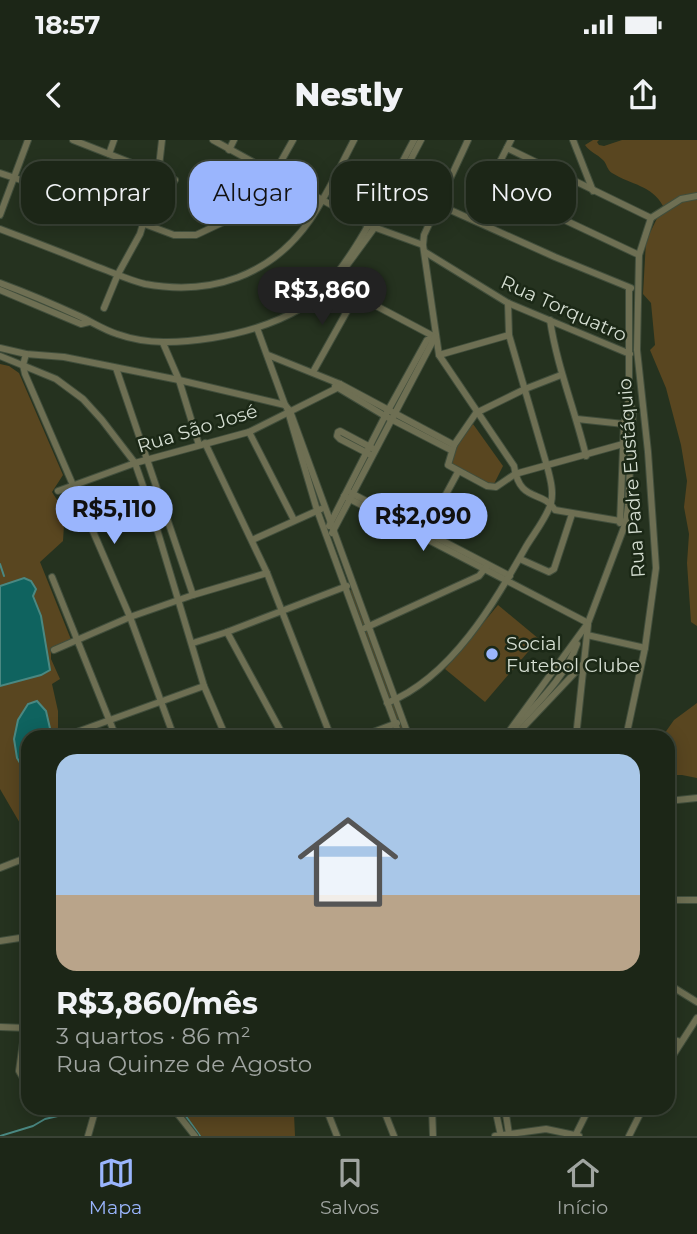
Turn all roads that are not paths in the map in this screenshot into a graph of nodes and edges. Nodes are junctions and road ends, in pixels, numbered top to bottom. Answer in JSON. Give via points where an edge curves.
{"nodes":[{"id":1,"x":28,"y":140,"type":"edge"},
{"id":2,"x":73,"y":140,"type":"edge"},
{"id":3,"x":114,"y":140,"type":"edge"},
{"id":4,"x":162,"y":140,"type":"edge"},
{"id":5,"x":213,"y":140,"type":"edge"},
{"id":6,"x":234,"y":140,"type":"edge"},
{"id":7,"x":293,"y":140,"type":"edge"},
{"id":8,"x":354,"y":140,"type":"edge"},
{"id":9,"x":414,"y":140,"type":"edge"},
{"id":10,"x":421,"y":140,"type":"edge"},
{"id":11,"x":468,"y":140,"type":"edge"},
{"id":12,"x":511,"y":140,"type":"edge"},
{"id":13,"x":573,"y":140,"type":"edge"},
{"id":14,"x":506,"y":148,"type":"junction"},
{"id":15,"x":229,"y":150,"type":"junction"},
{"id":16,"x":109,"y":153,"type":"junction"},
{"id":17,"x":127,"y":161,"type":"edge"},
{"id":18,"x":160,"y":161,"type":"edge"},
{"id":19,"x":251,"y":161,"type":"edge"},
{"id":20,"x":282,"y":161,"type":"edge"},
{"id":21,"x":500,"y":161,"type":"edge"},
{"id":22,"x":0,"y":173,"type":"edge"},
{"id":23,"x":452,"y":173,"type":"edge"},
{"id":24,"x":14,"y":177,"type":"junction"},
{"id":25,"x":593,"y":191,"type":"junction"},
{"id":26,"x":317,"y":196,"type":"edge"},
{"id":27,"x":697,"y":196,"type":"edge"},
{"id":28,"x":323,"y":199,"type":"junction"},
{"id":29,"x":0,"y":215,"type":"edge"},
{"id":30,"x":652,"y":218,"type":"junction"},
{"id":31,"x":219,"y":224,"type":"edge"},
{"id":32,"x":428,"y":224,"type":"edge"},
{"id":33,"x":482,"y":224,"type":"edge"},
{"id":34,"x":573,"y":224,"type":"edge"},
{"id":35,"x":143,"y":225,"type":"junction"},
{"id":36,"x":372,"y":226,"type":"junction"},
{"id":37,"x":0,"y":229,"type":"edge"},
{"id":38,"x":424,"y":249,"type":"junction"},
{"id":39,"x":639,"y":255,"type":"junction"},
{"id":40,"x":442,"y":264,"type":"junction"},
{"id":41,"x":427,"y":265,"type":"junction"},
{"id":42,"x":117,"y":274,"type":"junction"},
{"id":43,"x":331,"y":282,"type":"junction"},
{"id":44,"x":3,"y":288,"type":"edge"},
{"id":45,"x":628,"y":288,"type":"junction"},
{"id":46,"x":637,"y":288,"type":"junction"},
{"id":47,"x":356,"y":295,"type":"junction"},
{"id":48,"x":508,"y":303,"type":"junction"},
{"id":49,"x":104,"y":308,"type":"dead end"},
{"id":50,"x":550,"y":320,"type":"junction"},
{"id":51,"x":257,"y":328,"type":"junction"},
{"id":52,"x":509,"y":335,"type":"junction"},
{"id":53,"x":435,"y":337,"type":"junction"},
{"id":54,"x":163,"y":343,"type":"junction"},
{"id":55,"x":0,"y":348,"type":"edge"},
{"id":56,"x":638,"y":353,"type":"junction"},
{"id":57,"x":26,"y":354,"type":"junction"},
{"id":58,"x":629,"y":354,"type":"junction"},
{"id":59,"x":268,"y":355,"type":"junction"},
{"id":60,"x":439,"y":355,"type":"junction"},
{"id":61,"x":0,"y":356,"type":"edge"},
{"id":62,"x":23,"y":365,"type":"junction"},
{"id":63,"x":116,"y":368,"type":"junction"},
{"id":64,"x":313,"y":372,"type":"junction"},
{"id":65,"x":561,"y":375,"type":"junction"},
{"id":66,"x":412,"y":376,"type":"junction"},
{"id":67,"x":178,"y":380,"type":"junction"},
{"id":68,"x":336,"y":385,"type":"junction"},
{"id":69,"x":525,"y":389,"type":"junction"},
{"id":70,"x":629,"y":398,"type":"junction"},
{"id":71,"x":287,"y":409,"type":"junction"},
{"id":72,"x":476,"y":413,"type":"junction"},
{"id":73,"x":386,"y":414,"type":"junction"},
{"id":74,"x":394,"y":417,"type":"junction"},
{"id":75,"x":577,"y":419,"type":"junction"},
{"id":76,"x":624,"y":424,"type":"junction"},
{"id":77,"x":249,"y":432,"type":"junction"},
{"id":78,"x":202,"y":444,"type":"junction"},
{"id":79,"x":623,"y":444,"type":"junction"},
{"id":80,"x":452,"y":447,"type":"junction"},
{"id":81,"x":368,"y":449,"type":"junction"},
{"id":82,"x":376,"y":454,"type":"junction"},
{"id":83,"x":586,"y":456,"type":"junction"},
{"id":84,"x":148,"y":460,"type":"junction"},
{"id":85,"x":135,"y":463,"type":"junction"},
{"id":86,"x":547,"y":466,"type":"junction"},
{"id":87,"x":458,"y":472,"type":"junction"},
{"id":88,"x":515,"y":474,"type":"junction"},
{"id":89,"x":73,"y":487,"type":"junction"},
{"id":90,"x":315,"y":490,"type":"junction"},
{"id":91,"x":58,"y":491,"type":"dead end"},
{"id":92,"x":349,"y":495,"type":"junction"},
{"id":93,"x":551,"y":504,"type":"junction"},
{"id":94,"x":325,"y":508,"type":"junction"},
{"id":95,"x":317,"y":510,"type":"junction"},
{"id":96,"x":572,"y":514,"type":"junction"},
{"id":97,"x":294,"y":520,"type":"junction"},
{"id":98,"x":622,"y":524,"type":"junction"},
{"id":99,"x":332,"y":528,"type":"junction"},
{"id":100,"x":424,"y":534,"type":"junction"},
{"id":101,"x":326,"y":537,"type":"junction"},
{"id":102,"x":252,"y":540,"type":"junction"},
{"id":103,"x":520,"y":559,"type":"junction"},
{"id":104,"x":341,"y":566,"type":"junction"},
{"id":105,"x":486,"y":567,"type":"junction"},
{"id":106,"x":267,"y":573,"type":"junction"},
{"id":107,"x":52,"y":577,"type":"dead end"},
{"id":108,"x":509,"y":579,"type":"junction"},
{"id":109,"x":348,"y":585,"type":"junction"},
{"id":110,"x":193,"y":594,"type":"junction"},
{"id":111,"x":178,"y":600,"type":"junction"},
{"id":112,"x":282,"y":610,"type":"junction"},
{"id":113,"x":357,"y":610,"type":"junction"},
{"id":114,"x":130,"y":617,"type":"junction"},
{"id":115,"x":588,"y":623,"type":"junction"},
{"id":116,"x":368,"y":627,"type":"junction"},
{"id":117,"x":360,"y":630,"type":"junction"},
{"id":118,"x":227,"y":632,"type":"junction"},
{"id":119,"x":583,"y":636,"type":"junction"},
{"id":120,"x":77,"y":641,"type":"junction"},
{"id":121,"x":192,"y":643,"type":"junction"},
{"id":122,"x":375,"y":646,"type":"junction"},
{"id":123,"x":645,"y":648,"type":"junction"},
{"id":124,"x":367,"y":649,"type":"junction"},
{"id":125,"x":54,"y":650,"type":"dead end"},
{"id":126,"x":585,"y":662,"type":"junction"},
{"id":127,"x":382,"y":663,"type":"junction"},
{"id":128,"x":373,"y":666,"type":"junction"},
{"id":129,"x":388,"y":680,"type":"junction"},
{"id":130,"x":556,"y":680,"type":"junction"},
{"id":131,"x":380,"y":683,"type":"junction"},
{"id":132,"x":204,"y":685,"type":"junction"},
{"id":133,"x":551,"y":697,"type":"junction"},
{"id":134,"x":396,"y":699,"type":"junction"},
{"id":135,"x":159,"y":701,"type":"junction"},
{"id":136,"x":387,"y":702,"type":"junction"},
{"id":137,"x":109,"y":720,"type":"junction"},
{"id":138,"x":403,"y":721,"type":"junction"},
{"id":139,"x":395,"y":724,"type":"junction"},
{"id":140,"x":82,"y":730,"type":"edge"},
{"id":141,"x":113,"y":730,"type":"edge"},
{"id":142,"x":171,"y":730,"type":"edge"},
{"id":143,"x":223,"y":730,"type":"edge"},
{"id":144,"x":280,"y":730,"type":"edge"},
{"id":145,"x":328,"y":730,"type":"edge"},
{"id":146,"x":379,"y":730,"type":"edge"},
{"id":147,"x":397,"y":730,"type":"edge"},
{"id":148,"x":406,"y":730,"type":"edge"},
{"id":149,"x":511,"y":730,"type":"edge"},
{"id":150,"x":512,"y":730,"type":"edge"},
{"id":151,"x":520,"y":730,"type":"edge"},
{"id":152,"x":577,"y":730,"type":"edge"},
{"id":153,"x":627,"y":730,"type":"edge"},
{"id":154,"x":697,"y":798,"type":"edge"},
{"id":155,"x":675,"y":800,"type":"edge"},
{"id":156,"x":21,"y":860,"type":"edge"},
{"id":157,"x":0,"y":868,"type":"edge"},
{"id":158,"x":675,"y":900,"type":"edge"},
{"id":159,"x":697,"y":900,"type":"edge"},
{"id":160,"x":21,"y":938,"type":"edge"},
{"id":161,"x":0,"y":941,"type":"edge"},
{"id":162,"x":675,"y":989,"type":"edge"},
{"id":163,"x":697,"y":1002,"type":"edge"},
{"id":164,"x":697,"y":1018,"type":"edge"},
{"id":165,"x":0,"y":1027,"type":"edge"},
{"id":166,"x":21,"y":1028,"type":"edge"},
{"id":167,"x":675,"y":1042,"type":"edge"},
{"id":168,"x":675,"y":1044,"type":"edge"},
{"id":169,"x":680,"y":1044,"type":"junction"},
{"id":170,"x":675,"y":1052,"type":"edge"},
{"id":171,"x":94,"y":1115,"type":"edge"},
{"id":172,"x":178,"y":1115,"type":"edge"},
{"id":173,"x":329,"y":1115,"type":"edge"},
{"id":174,"x":386,"y":1115,"type":"edge"},
{"id":175,"x":432,"y":1115,"type":"edge"},
{"id":176,"x":497,"y":1115,"type":"edge"},
{"id":177,"x":504,"y":1115,"type":"edge"},
{"id":178,"x":586,"y":1115,"type":"edge"},
{"id":179,"x":640,"y":1115,"type":"edge"},
{"id":180,"x":503,"y":1135,"type":"edge"},
{"id":181,"x":577,"y":1135,"type":"edge"},
{"id":182,"x":88,"y":1136,"type":"edge"},
{"id":183,"x":194,"y":1136,"type":"edge"},
{"id":184,"x":337,"y":1136,"type":"edge"},
{"id":185,"x":394,"y":1136,"type":"edge"},
{"id":186,"x":433,"y":1136,"type":"edge"},
{"id":187,"x":629,"y":1136,"type":"edge"}],
"edges":[{"from":1,"to":24,"type":"street"},
{"from":2,"to":16,"type":"street"},
{"from":3,"to":16,"type":"street"},
{"from":4,"to":18,"type":"street"},
{"from":5,"to":15,"type":"street","name":"Rua Torquatro"},
{"from":6,"to":15,"type":"street"},
{"from":7,"to":20,"type":"street"},
{"from":8,"to":28,"type":"street"},
{"from":9,"to":36,"type":"street"},
{"from":10,"to":36,"type":"street"},
{"from":11,"to":23,"type":"street"},
{"from":12,"to":14,"type":"street"},
{"from":13,"to":25,"type":"street"},
{"from":14,"to":21,"type":"street"},
{"from":14,"to":25,"type":"street"},
{"from":15,"to":19,"type":"street","name":"Rua Torquatro"},
{"from":16,"to":17,"type":"street"},
{"from":22,"to":24,"type":"street"},
{"from":24,"to":29,"type":"street"},
{"from":24,"to":35,"type":"street"},
{"from":25,"to":30,"type":"street"},
{"from":26,"to":28,"type":"street","name":"Rua Torquatro"},
{"from":27,"to":30,"type":"street"},
{"from":28,"to":36,"type":"street","name":"Rua Torquatro"},
{"from":28,"to":42,"type":"street","via":[[310,221],[272,260],[230,280],[178,288]]},
{"from":30,"to":39,"type":"street","name":"Rua Padre Eustáquio"},
{"from":31,"to":35,"type":"street","via":[[196,235],[174,235]]},
{"from":32,"to":38,"type":"street"},
{"from":33,"to":45,"type":"street"},
{"from":34,"to":39,"type":"street"},
{"from":35,"to":42,"type":"street"},
{"from":36,"to":38,"type":"street","name":"Rua Torquatro"},
{"from":36,"to":43,"type":"street"},
{"from":37,"to":42,"type":"street"},
{"from":38,"to":40,"type":"street","name":"Rua Torquatro"},
{"from":38,"to":41,"type":"street"},
{"from":39,"to":46,"type":"street","name":"Rua Padre Eustáquio"},
{"from":40,"to":41,"type":"street"},
{"from":40,"to":48,"type":"street","name":"Rua Torquatro"},
{"from":41,"to":53,"type":"street"},
{"from":42,"to":49,"type":"street"},
{"from":43,"to":47,"type":"street"},
{"from":43,"to":51,"type":"street","via":[[304,307]]},
{"from":44,"to":54,"type":"street","via":[[116,334]]},
{"from":45,"to":46,"type":"street"},
{"from":45,"to":58,"type":"street"},
{"from":46,"to":56,"type":"street","name":"Rua Padre Eustáquio"},
{"from":47,"to":53,"type":"street"},
{"from":47,"to":64,"type":"street"},
{"from":48,"to":50,"type":"street","name":"Rua Torquatro"},
{"from":48,"to":52,"type":"street"},
{"from":50,"to":58,"type":"street","name":"Rua Torquatro"},
{"from":50,"to":65,"type":"street"},
{"from":51,"to":54,"type":"street"},
{"from":51,"to":59,"type":"street"},
{"from":52,"to":60,"type":"street"},
{"from":52,"to":69,"type":"street"},
{"from":53,"to":60,"type":"street"},
{"from":53,"to":66,"type":"street"},
{"from":54,"to":67,"type":"street"},
{"from":55,"to":57,"type":"street"},
{"from":56,"to":58,"type":"street","name":"Rua Torquatro"},
{"from":56,"to":123,"type":"street","name":"Rua Padre Eustáquio","via":[[656,568]]},
{"from":57,"to":62,"type":"street"},
{"from":57,"to":63,"type":"street"},
{"from":58,"to":70,"type":"street"},
{"from":59,"to":64,"type":"street"},
{"from":59,"to":71,"type":"street"},
{"from":60,"to":72,"type":"street"},
{"from":61,"to":62,"type":"street"},
{"from":62,"to":85,"type":"street","via":[[56,379],[83,400]]},
{"from":62,"to":89,"type":"street"},
{"from":63,"to":67,"type":"street"},
{"from":63,"to":84,"type":"street"},
{"from":64,"to":68,"type":"street"},
{"from":65,"to":69,"type":"street"},
{"from":65,"to":75,"type":"street"},
{"from":66,"to":73,"type":"street"},
{"from":66,"to":74,"type":"street"},
{"from":67,"to":71,"type":"street"},
{"from":67,"to":78,"type":"street"},
{"from":68,"to":71,"type":"street","name":"Rua São José"},
{"from":68,"to":73,"type":"street"},
{"from":69,"to":72,"type":"street"},
{"from":69,"to":86,"type":"street"},
{"from":70,"to":76,"type":"street"},
{"from":70,"to":98,"type":"street","via":[[633,412],[628,506]]},
{"from":71,"to":77,"type":"street","name":"Rua São José"},
{"from":71,"to":90,"type":"street"},
{"from":72,"to":80,"type":"street"},
{"from":72,"to":88,"type":"street"},
{"from":73,"to":74,"type":"street"},
{"from":73,"to":81,"type":"street"},
{"from":74,"to":80,"type":"street"},
{"from":74,"to":82,"type":"street"},
{"from":75,"to":76,"type":"street"},
{"from":75,"to":83,"type":"street"},
{"from":76,"to":79,"type":"street"},
{"from":77,"to":78,"type":"street","name":"Rua São José"},
{"from":77,"to":97,"type":"street"},
{"from":78,"to":84,"type":"street","name":"Rua São José"},
{"from":78,"to":102,"type":"street"},
{"from":79,"to":83,"type":"street"},
{"from":79,"to":98,"type":"street"},
{"from":80,"to":87,"type":"street","via":[[447,465]]},
{"from":81,"to":82,"type":"street"},
{"from":81,"to":92,"type":"street"},
{"from":82,"to":92,"type":"street"},
{"from":83,"to":86,"type":"street"},
{"from":84,"to":85,"type":"street","name":"Rua São José"},
{"from":84,"to":110,"type":"street"},
{"from":85,"to":89,"type":"street","name":"Rua São José"},
{"from":85,"to":111,"type":"street"},
{"from":86,"to":88,"type":"street"},
{"from":86,"to":93,"type":"street"},
{"from":87,"to":88,"type":"street","via":[[492,488]]},
{"from":87,"to":100,"type":"street"},
{"from":88,"to":93,"type":"street","via":[[526,493]]},
{"from":89,"to":91,"type":"street","name":"Rua São José"},
{"from":89,"to":114,"type":"street"},
{"from":90,"to":94,"type":"street"},
{"from":90,"to":95,"type":"street"},
{"from":92,"to":99,"type":"street"},
{"from":92,"to":100,"type":"street"},
{"from":93,"to":96,"type":"street","via":[[555,510]]},
{"from":93,"to":103,"type":"street"},
{"from":94,"to":95,"type":"street"},
{"from":94,"to":99,"type":"street"},
{"from":95,"to":97,"type":"street"},
{"from":95,"to":101,"type":"street"},
{"from":96,"to":98,"type":"street"},
{"from":96,"to":103,"type":"street","via":[[554,569],[549,572]]},
{"from":97,"to":102,"type":"street"},
{"from":98,"to":115,"type":"street"},
{"from":99,"to":101,"type":"street"},
{"from":99,"to":104,"type":"street"},
{"from":100,"to":105,"type":"street"},
{"from":101,"to":104,"type":"street"},
{"from":102,"to":106,"type":"street"},
{"from":103,"to":108,"type":"street"},
{"from":104,"to":109,"type":"street"},
{"from":105,"to":108,"type":"street"},
{"from":105,"to":116,"type":"street","via":[[479,576]]},
{"from":106,"to":110,"type":"street"},
{"from":106,"to":112,"type":"street"},
{"from":107,"to":120,"type":"street"},
{"from":108,"to":115,"type":"street"},
{"from":108,"to":134,"type":"street","via":[[444,664]]},
{"from":109,"to":112,"type":"street"},
{"from":109,"to":113,"type":"street"},
{"from":110,"to":111,"type":"street"},
{"from":111,"to":114,"type":"street"},
{"from":111,"to":121,"type":"street"},
{"from":112,"to":118,"type":"street"},
{"from":112,"to":145,"type":"street"},
{"from":113,"to":116,"type":"street"},
{"from":113,"to":117,"type":"street"},
{"from":114,"to":120,"type":"street"},
{"from":114,"to":135,"type":"street"},
{"from":115,"to":119,"type":"street"},
{"from":116,"to":117,"type":"street"},
{"from":116,"to":122,"type":"street"},
{"from":117,"to":124,"type":"street"},
{"from":118,"to":121,"type":"street"},
{"from":118,"to":144,"type":"street"},
{"from":119,"to":123,"type":"street"},
{"from":119,"to":126,"type":"street"},
{"from":119,"to":130,"type":"street"},
{"from":119,"to":149,"type":"street"},
{"from":120,"to":125,"type":"street"},
{"from":120,"to":137,"type":"street"},
{"from":121,"to":132,"type":"street"},
{"from":122,"to":124,"type":"street"},
{"from":122,"to":127,"type":"street"},
{"from":123,"to":153,"type":"street","name":"Rua Padre Eustáquio"},
{"from":124,"to":128,"type":"street"},
{"from":126,"to":133,"type":"street"},
{"from":126,"to":152,"type":"street"},
{"from":127,"to":128,"type":"street"},
{"from":127,"to":129,"type":"street"},
{"from":128,"to":131,"type":"street"},
{"from":129,"to":131,"type":"street"},
{"from":129,"to":134,"type":"street"},
{"from":130,"to":133,"type":"street"},
{"from":130,"to":150,"type":"street"},
{"from":131,"to":136,"type":"street"},
{"from":132,"to":135,"type":"street"},
{"from":132,"to":143,"type":"street"},
{"from":133,"to":151,"type":"street"},
{"from":134,"to":136,"type":"street"},
{"from":134,"to":138,"type":"street"},
{"from":135,"to":137,"type":"street"},
{"from":135,"to":142,"type":"street"},
{"from":136,"to":139,"type":"street"},
{"from":137,"to":140,"type":"street"},
{"from":137,"to":141,"type":"street"},
{"from":138,"to":139,"type":"street"},
{"from":138,"to":148,"type":"street"},
{"from":139,"to":146,"type":"street"},
{"from":139,"to":147,"type":"street"},
{"from":154,"to":155,"type":"street"},
{"from":156,"to":157,"type":"street"},
{"from":158,"to":159,"type":"street"},
{"from":160,"to":161,"type":"street"},
{"from":162,"to":163,"type":"street"},
{"from":164,"to":169,"type":"street"},
{"from":165,"to":166,"type":"street"},
{"from":167,"to":169,"type":"street"},
{"from":168,"to":169,"type":"street"},
{"from":169,"to":170,"type":"street"},
{"from":171,"to":182,"type":"street"},
{"from":172,"to":183,"type":"street"},
{"from":173,"to":184,"type":"street"},
{"from":174,"to":185,"type":"street"},
{"from":175,"to":186,"type":"street"},
{"from":176,"to":180,"type":"street"},
{"from":177,"to":180,"type":"street"},
{"from":178,"to":181,"type":"street"},
{"from":179,"to":187,"type":"street"},
{"from":180,"to":181,"type":"street","via":[[546,1129]]}]}
